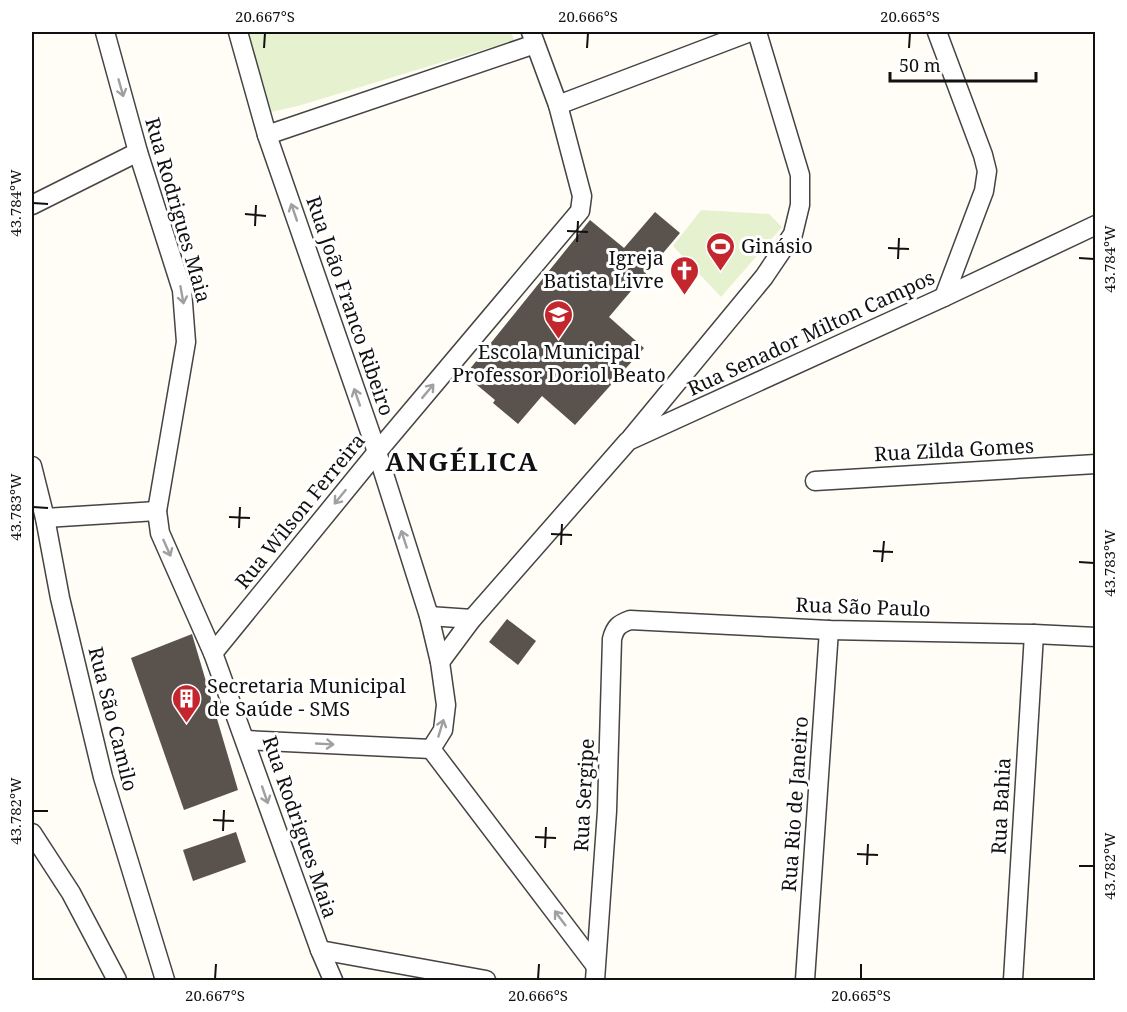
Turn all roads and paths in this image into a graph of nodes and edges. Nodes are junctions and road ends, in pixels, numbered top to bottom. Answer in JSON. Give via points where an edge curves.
{"nodes":[{"id":1,"x":105,"y":32,"type":"edge"},
{"id":2,"x":238,"y":32,"type":"edge"},
{"id":3,"x":750,"y":32,"type":"edge"},
{"id":4,"x":757,"y":32,"type":"edge"},
{"id":5,"x":937,"y":32,"type":"edge"},
{"id":6,"x":533,"y":38,"type":"edge"},
{"id":7,"x":558,"y":105,"type":"junction"},
{"id":8,"x":267,"y":135,"type":"junction"},
{"id":9,"x":138,"y":152,"type":"junction"},
{"id":10,"x":32,"y":205,"type":"edge"},
{"id":11,"x":1095,"y":225,"type":"edge"},
{"id":12,"x":944,"y":297,"type":"junction"},
{"id":13,"x":628,"y":441,"type":"junction"},
{"id":14,"x":376,"y":452,"type":"junction"},
{"id":15,"x":1095,"y":464,"type":"edge"},
{"id":16,"x":32,"y":466,"type":"edge"},
{"id":17,"x":815,"y":481,"type":"dead end"},
{"id":18,"x":157,"y":511,"type":"junction"},
{"id":19,"x":45,"y":518,"type":"junction"},
{"id":20,"x":429,"y":616,"type":"junction"},
{"id":21,"x":472,"y":619,"type":"junction"},
{"id":22,"x":630,"y":620,"type":"joint"},
{"id":23,"x":829,"y":630,"type":"junction"},
{"id":24,"x":1034,"y":634,"type":"junction"},
{"id":25,"x":1095,"y":637,"type":"edge"},
{"id":26,"x":213,"y":653,"type":"junction"},
{"id":27,"x":440,"y":662,"type":"junction"},
{"id":28,"x":246,"y":740,"type":"junction"},
{"id":29,"x":431,"y":749,"type":"junction"},
{"id":30,"x":32,"y":832,"type":"edge"},
{"id":31,"x":320,"y":950,"type":"junction"},
{"id":32,"x":595,"y":973,"type":"edge"},
{"id":33,"x":117,"y":981,"type":"edge"},
{"id":34,"x":165,"y":981,"type":"edge"},
{"id":35,"x":333,"y":981,"type":"edge"},
{"id":36,"x":486,"y":981,"type":"edge"},
{"id":37,"x":805,"y":981,"type":"edge"},
{"id":38,"x":1013,"y":981,"type":"edge"}],
"edges":[{"from":1,"to":9,"type":"street","name":"Rua Rodrigues Maia","one_way":true},
{"from":2,"to":8,"type":"street","name":"Rua João Franco Ribeiro"},
{"from":3,"to":7,"type":"street"},
{"from":4,"to":13,"type":"street","via":[[800,175],[801,205],[793,234],[765,277]]},
{"from":5,"to":12,"type":"street","via":[[987,171],[984,191]]},
{"from":6,"to":7,"type":"street"},
{"from":6,"to":8,"type":"street"},
{"from":14,"to":7,"type":"street","name":"Rua Wilson Ferreira","one_way":true,"via":[[580,211],[582,196]]},
{"from":14,"to":8,"type":"street","name":"Rua João Franco Ribeiro","one_way":true},
{"from":9,"to":10,"type":"street"},
{"from":9,"to":18,"type":"street","name":"Rua Rodrigues Maia","one_way":true,"via":[[182,290],[185,319],[186,342]]},
{"from":11,"to":12,"type":"street","name":"Rua Senador Milton Campos"},
{"from":12,"to":13,"type":"street","name":"Rua Senador Milton Campos"},
{"from":13,"to":21,"type":"street","name":"Rua Senador Milton Campos"},
{"from":20,"to":14,"type":"street","name":"Rua João Franco Ribeiro","one_way":true},
{"from":14,"to":26,"type":"street","name":"Rua Wilson Ferreira","one_way":true},
{"from":15,"to":17,"type":"street","name":"Rua Zilda Gomes"},
{"from":16,"to":19,"type":"street","name":"Rua São Camilo"},
{"from":18,"to":19,"type":"street"},
{"from":18,"to":26,"type":"street","name":"Rua Rodrigues Maia","one_way":true,"via":[[160,533]]},
{"from":19,"to":34,"type":"street","name":"Rua São Camilo","via":[[103,777]]},
{"from":20,"to":21,"type":"street"},
{"from":20,"to":27,"type":"street","name":"Rua João Franco Ribeiro"},
{"from":21,"to":27,"type":"street","name":"Rua Senador Milton Campos"},
{"from":22,"to":23,"type":"street","name":"Rua São Paulo"},
{"from":22,"to":32,"type":"street","name":"Rua Sergipe","via":[[615,629],[612,639],[607,811]]},
{"from":23,"to":24,"type":"street","name":"Rua São Paulo"},
{"from":23,"to":37,"type":"street","name":"Rua Rio de Janeiro"},
{"from":24,"to":25,"type":"street","name":"Rua São Paulo"},
{"from":24,"to":38,"type":"street","name":"Rua Bahia"},
{"from":26,"to":28,"type":"street","name":"Rua Rodrigues Maia"},
{"from":29,"to":27,"type":"street","name":"Rua João Franco Ribeiro","one_way":true,"via":[[443,730],[446,705]]},
{"from":28,"to":29,"type":"street","one_way":true},
{"from":28,"to":31,"type":"street","name":"Rua Rodrigues Maia","one_way":true},
{"from":32,"to":29,"type":"street","one_way":true},
{"from":30,"to":33,"type":"street","via":[[71,892]]},
{"from":31,"to":35,"type":"street","name":"Rua Rodrigues Maia"},
{"from":31,"to":36,"type":"street"}]}
